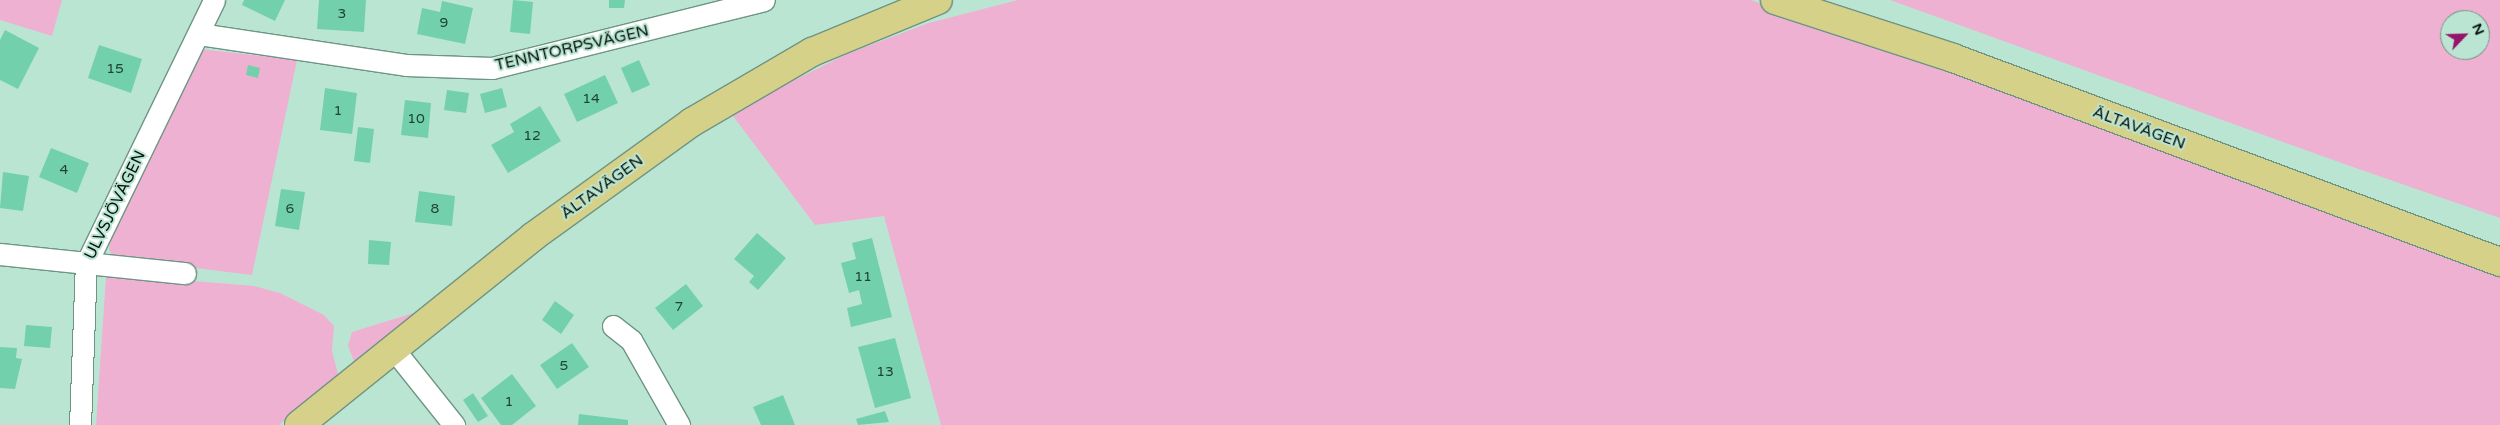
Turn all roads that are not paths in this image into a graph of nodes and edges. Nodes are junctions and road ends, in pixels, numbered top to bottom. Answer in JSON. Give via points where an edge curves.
{"nodes":[{"id":1,"x":214,"y":0,"type":"edge"},
{"id":2,"x":764,"y":0,"type":"edge"},
{"id":3,"x":938,"y":0,"type":"edge"},
{"id":4,"x":1775,"y":0,"type":"edge"},
{"id":5,"x":199,"y":34,"type":"junction"},
{"id":6,"x":0,"y":254,"type":"edge"},
{"id":7,"x":2500,"y":262,"type":"edge"},
{"id":8,"x":86,"y":264,"type":"junction"},
{"id":9,"x":185,"y":273,"type":"dead end"},
{"id":10,"x":613,"y":326,"type":"dead end"},
{"id":11,"x":395,"y":350,"type":"junction"},
{"id":12,"x":80,"y":425,"type":"edge"},
{"id":13,"x":299,"y":425,"type":"edge"},
{"id":14,"x":454,"y":425,"type":"edge"},
{"id":15,"x":679,"y":425,"type":"edge"}],
"edges":[{"from":1,"to":5,"type":"street","name":"ULVSJÖVÄGEN"},
{"from":2,"to":5,"type":"street","name":"TENNTORPSVÄGEN","via":[[492,68],[406,64]]},
{"from":3,"to":11,"type":"main road","name":"ÄLTAVÄGEN","via":[[812,52],[692,122],[534,236]]},
{"from":4,"to":7,"type":"main road","name":"ÄLTAVÄGEN","via":[[1953,58]]},
{"from":5,"to":8,"type":"street","name":"ULVSJÖVÄGEN"},
{"from":6,"to":8,"type":"street"},
{"from":8,"to":9,"type":"street"},
{"from":8,"to":12,"type":"street","name":"ULVSJÖVÄGEN"},
{"from":10,"to":15,"type":"street","via":[[630,340]]},
{"from":11,"to":13,"type":"main road","name":"ÄLTAVÄGEN"},
{"from":11,"to":14,"type":"street"}]}
